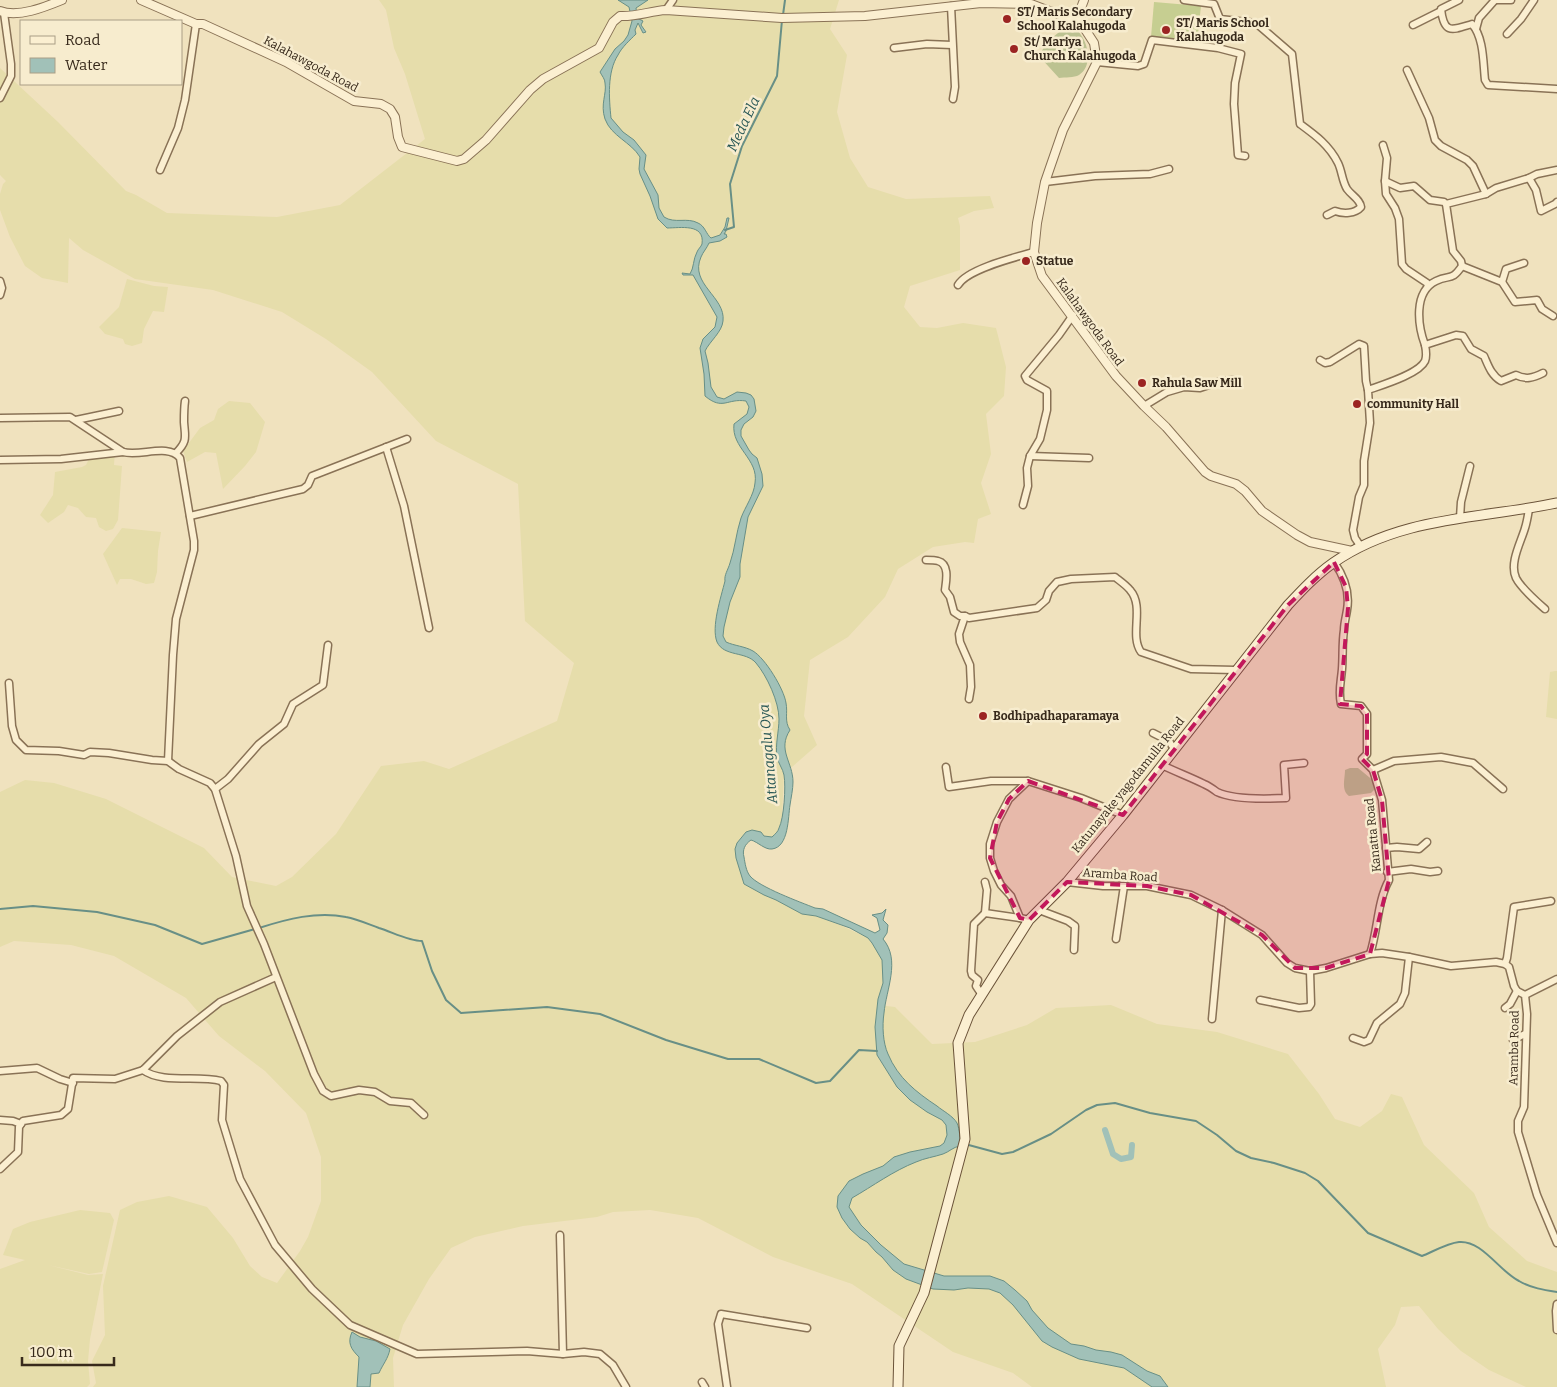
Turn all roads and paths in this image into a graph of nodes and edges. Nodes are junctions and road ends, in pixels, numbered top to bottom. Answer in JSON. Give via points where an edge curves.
{"nodes":[{"id":1,"x":62,"y":0,"type":"edge"},
{"id":2,"x":141,"y":0,"type":"edge"},
{"id":3,"x":673,"y":0,"type":"edge"},
{"id":4,"x":1084,"y":0,"type":"edge"},
{"id":5,"x":1184,"y":0,"type":"edge"},
{"id":6,"x":1459,"y":0,"type":"edge"},
{"id":7,"x":1494,"y":0,"type":"edge"},
{"id":8,"x":1511,"y":0,"type":"edge"},
{"id":9,"x":1534,"y":0,"type":"edge"},
{"id":10,"x":980,"y":2,"type":"edge"},
{"id":11,"x":951,"y":6,"type":"junction"},
{"id":12,"x":666,"y":10,"type":"junction"},
{"id":13,"x":1441,"y":11,"type":"junction"},
{"id":14,"x":2,"y":12,"type":"edge"},
{"id":15,"x":1080,"y":23,"type":"junction"},
{"id":16,"x":196,"y":24,"type":"junction"},
{"id":17,"x":1413,"y":25,"type":"dead end"},
{"id":18,"x":1476,"y":29,"type":"junction"},
{"id":19,"x":1507,"y":34,"type":"dead end"},
{"id":20,"x":952,"y":45,"type":"junction"},
{"id":21,"x":894,"y":48,"type":"dead end"},
{"id":22,"x":1097,"y":62,"type":"junction"},
{"id":23,"x":1407,"y":70,"type":"dead end"},
{"id":24,"x":1557,"y":89,"type":"edge"},
{"id":25,"x":0,"y":98,"type":"edge"},
{"id":26,"x":953,"y":99,"type":"dead end"},
{"id":27,"x":1383,"y":145,"type":"dead end"},
{"id":28,"x":1245,"y":156,"type":"dead end"},
{"id":29,"x":1169,"y":169,"type":"dead end"},
{"id":30,"x":160,"y":170,"type":"dead end"},
{"id":31,"x":1557,"y":170,"type":"edge"},
{"id":32,"x":1529,"y":178,"type":"junction"},
{"id":33,"x":1385,"y":181,"type":"junction"},
{"id":34,"x":1045,"y":182,"type":"junction"},
{"id":35,"x":1486,"y":194,"type":"junction"},
{"id":36,"x":1557,"y":202,"type":"edge"},
{"id":37,"x":1446,"y":204,"type":"junction"},
{"id":38,"x":1327,"y":214,"type":"dead end"},
{"id":39,"x":1034,"y":252,"type":"junction"},
{"id":40,"x":1524,"y":263,"type":"dead end"},
{"id":41,"x":1462,"y":266,"type":"junction"},
{"id":42,"x":0,"y":281,"type":"edge"},
{"id":43,"x":1502,"y":282,"type":"junction"},
{"id":44,"x":958,"y":285,"type":"dead end"},
{"id":45,"x":1428,"y":286,"type":"junction"},
{"id":46,"x":0,"y":295,"type":"edge"},
{"id":47,"x":1073,"y":316,"type":"junction"},
{"id":48,"x":1553,"y":316,"type":"dead end"},
{"id":49,"x":1425,"y":345,"type":"junction"},
{"id":50,"x":1320,"y":360,"type":"dead end"},
{"id":51,"x":1543,"y":373,"type":"dead end"},
{"id":52,"x":1234,"y":380,"type":"dead end"},
{"id":53,"x":1368,"y":390,"type":"junction"},
{"id":54,"x":184,"y":401,"type":"dead end"},
{"id":55,"x":1144,"y":406,"type":"junction"},
{"id":56,"x":119,"y":411,"type":"dead end"},
{"id":57,"x":0,"y":418,"type":"edge"},
{"id":58,"x":76,"y":420,"type":"junction"},
{"id":59,"x":407,"y":439,"type":"dead end"},
{"id":60,"x":386,"y":447,"type":"junction"},
{"id":61,"x":123,"y":452,"type":"junction"},
{"id":62,"x":176,"y":453,"type":"junction"},
{"id":63,"x":1030,"y":456,"type":"junction"},
{"id":64,"x":1089,"y":458,"type":"dead end"},
{"id":65,"x":0,"y":460,"type":"edge"},
{"id":66,"x":1470,"y":466,"type":"dead end"},
{"id":67,"x":1557,"y":503,"type":"edge"},
{"id":68,"x":1023,"y":505,"type":"dead end"},
{"id":69,"x":1529,"y":509,"type":"junction"},
{"id":70,"x":190,"y":516,"type":"junction"},
{"id":71,"x":1460,"y":518,"type":"junction"},
{"id":72,"x":1361,"y":546,"type":"junction"},
{"id":73,"x":1352,"y":551,"type":"junction"},
{"id":74,"x":926,"y":560,"type":"dead end"},
{"id":75,"x":1334,"y":562,"type":"junction"},
{"id":76,"x":1545,"y":609,"type":"dead end"},
{"id":77,"x":965,"y":616,"type":"junction"},
{"id":78,"x":429,"y":628,"type":"dead end"},
{"id":79,"x":328,"y":645,"type":"dead end"},
{"id":80,"x":1236,"y":670,"type":"junction"},
{"id":81,"x":9,"y":683,"type":"dead end"},
{"id":82,"x":968,"y":699,"type":"dead end"},
{"id":83,"x":1153,"y":733,"type":"dead end"},
{"id":84,"x":1174,"y":749,"type":"junction"},
{"id":85,"x":168,"y":761,"type":"junction"},
{"id":86,"x":1304,"y":763,"type":"dead end"},
{"id":87,"x":1162,"y":764,"type":"junction"},
{"id":88,"x":946,"y":768,"type":"dead end"},
{"id":89,"x":1373,"y":770,"type":"junction"},
{"id":90,"x":1028,"y":781,"type":"junction"},
{"id":91,"x":215,"y":789,"type":"junction"},
{"id":92,"x":1503,"y":789,"type":"dead end"},
{"id":93,"x":1123,"y":815,"type":"junction"},
{"id":94,"x":1427,"y":842,"type":"dead end"},
{"id":95,"x":1386,"y":848,"type":"junction"},
{"id":96,"x":1438,"y":870,"type":"dead end"},
{"id":97,"x":1387,"y":872,"type":"junction"},
{"id":98,"x":985,"y":882,"type":"dead end"},
{"id":99,"x":1067,"y":882,"type":"junction"},
{"id":100,"x":1124,"y":886,"type":"junction"},
{"id":101,"x":1552,"y":901,"type":"dead end"},
{"id":102,"x":1039,"y":910,"type":"junction"},
{"id":103,"x":1222,"y":910,"type":"junction"},
{"id":104,"x":985,"y":913,"type":"junction"},
{"id":105,"x":1024,"y":919,"type":"junction"},
{"id":106,"x":1116,"y":939,"type":"dead end"},
{"id":107,"x":1074,"y":950,"type":"dead end"},
{"id":108,"x":1370,"y":954,"type":"junction"},
{"id":109,"x":1409,"y":957,"type":"junction"},
{"id":110,"x":1505,"y":964,"type":"junction"},
{"id":111,"x":1310,"y":971,"type":"junction"},
{"id":112,"x":276,"y":977,"type":"junction"},
{"id":113,"x":1557,"y":979,"type":"edge"},
{"id":114,"x":1517,"y":991,"type":"junction"},
{"id":115,"x":982,"y":995,"type":"junction"},
{"id":116,"x":1525,"y":995,"type":"junction"},
{"id":117,"x":1260,"y":1000,"type":"dead end"},
{"id":118,"x":1505,"y":1008,"type":"dead end"},
{"id":119,"x":1212,"y":1019,"type":"dead end"},
{"id":120,"x":1525,"y":1034,"type":"junction"},
{"id":121,"x":1353,"y":1038,"type":"dead end"},
{"id":122,"x":1514,"y":1040,"type":"dead end"},
{"id":123,"x":143,"y":1070,"type":"junction"},
{"id":124,"x":0,"y":1071,"type":"edge"},
{"id":125,"x":73,"y":1083,"type":"junction"},
{"id":126,"x":424,"y":1115,"type":"dead end"},
{"id":127,"x":0,"y":1120,"type":"edge"},
{"id":128,"x":21,"y":1124,"type":"junction"},
{"id":129,"x":0,"y":1169,"type":"edge"},
{"id":130,"x":560,"y":1235,"type":"dead end"},
{"id":131,"x":1557,"y":1243,"type":"edge"},
{"id":132,"x":1557,"y":1304,"type":"edge"},
{"id":133,"x":807,"y":1328,"type":"dead end"},
{"id":134,"x":1557,"y":1330,"type":"edge"},
{"id":135,"x":563,"y":1354,"type":"junction"},
{"id":136,"x":623,"y":1385,"type":"edge"},
{"id":137,"x":728,"y":1387,"type":"edge"},
{"id":138,"x":898,"y":1387,"type":"edge"}],
"edges":[{"from":1,"to":14,"type":"street","via":[[10,14]]},
{"from":2,"to":16,"type":"street","name":"Kalahawgoda Road"},
{"from":3,"to":12,"type":"street"},
{"from":4,"to":15,"type":"street"},
{"from":5,"to":38,"type":"street","via":[[1214,4],[1220,19],[1256,23],[1292,54],[1300,124],[1330,150],[1348,189],[1360,203],[1358,210]]},
{"from":6,"to":13,"type":"street"},
{"from":7,"to":8,"type":"street"},
{"from":7,"to":18,"type":"street","via":[[1479,18]]},
{"from":9,"to":19,"type":"street"},
{"from":10,"to":11,"type":"street"},
{"from":10,"to":15,"type":"street","via":[[1031,4]]},
{"from":11,"to":12,"type":"street","via":[[865,16],[782,18]]},
{"from":11,"to":20,"type":"street"},
{"from":12,"to":16,"type":"street","name":"Kalahawgoda Road","via":[[620,16],[613,22],[599,48],[543,79],[486,140],[457,161],[402,147],[396,117],[381,104],[354,101],[286,62],[203,24]]},
{"from":13,"to":17,"type":"street"},
{"from":13,"to":18,"type":"street","via":[[1448,28],[1452,30],[1472,24]]},
{"from":14,"to":25,"type":"street","via":[[11,76]]},
{"from":15,"to":22,"type":"street","via":[[1094,43]]},
{"from":16,"to":30,"type":"street","via":[[185,100],[178,128]]},
{"from":18,"to":24,"type":"street","via":[[1488,84]]},
{"from":20,"to":21,"type":"street"},
{"from":20,"to":26,"type":"street"},
{"from":22,"to":28,"type":"street","via":[[1144,64],[1152,40],[1241,54],[1234,104],[1238,155]]},
{"from":22,"to":34,"type":"street","name":"Kalahawgoda Road","via":[[1063,130]]},
{"from":23,"to":35,"type":"street","via":[[1436,140],[1472,166]]},
{"from":27,"to":33,"type":"street","via":[[1387,158]]},
{"from":29,"to":34,"type":"street","via":[[1150,174]]},
{"from":31,"to":32,"type":"street"},
{"from":32,"to":35,"type":"street"},
{"from":32,"to":36,"type":"street","via":[[1541,211]]},
{"from":33,"to":37,"type":"street","via":[[1400,188],[1414,186],[1430,200]]},
{"from":33,"to":45,"type":"street","via":[[1386,194],[1399,219],[1402,264]]},
{"from":34,"to":39,"type":"street","name":"Kalahawgoda Road"},
{"from":35,"to":37,"type":"street"},
{"from":37,"to":41,"type":"street","via":[[1453,251]]},
{"from":39,"to":44,"type":"street","via":[[970,273]]},
{"from":39,"to":47,"type":"street","name":"Kalahawgoda Road","via":[[1042,276]]},
{"from":40,"to":43,"type":"street","via":[[1506,269]]},
{"from":41,"to":43,"type":"street"},
{"from":41,"to":45,"type":"street","via":[[1456,275]]},
{"from":42,"to":46,"type":"street"},
{"from":43,"to":48,"type":"street","via":[[1515,302],[1538,300],[1542,309]]},
{"from":45,"to":49,"type":"street","via":[[1418,314]]},
{"from":47,"to":55,"type":"street","name":"Kalahawgoda Road","via":[[1116,376]]},
{"from":47,"to":63,"type":"street","via":[[1025,376],[1047,391],[1047,410],[1040,439]]},
{"from":49,"to":51,"type":"street","via":[[1456,335],[1463,336],[1471,349],[1484,356],[1491,372],[1501,381]]},
{"from":49,"to":53,"type":"street","via":[[1426,359],[1422,366]]},
{"from":50,"to":53,"type":"street","via":[[1330,362],[1359,344],[1364,346]]},
{"from":52,"to":55,"type":"street","via":[[1200,388],[1184,387],[1167,392]]},
{"from":53,"to":72,"type":"street","via":[[1370,423],[1364,485],[1353,530]]},
{"from":54,"to":62,"type":"street","via":[[186,435],[184,445]]},
{"from":55,"to":73,"type":"street","name":"Kalahawgoda Road","via":[[1205,472],[1236,484],[1262,511],[1310,542]]},
{"from":56,"to":58,"type":"street"},
{"from":57,"to":58,"type":"street","via":[[70,417]]},
{"from":58,"to":61,"type":"street"},
{"from":59,"to":60,"type":"street"},
{"from":60,"to":70,"type":"street","via":[[312,476],[308,486],[302,489]]},
{"from":60,"to":78,"type":"street","via":[[404,506]]},
{"from":61,"to":62,"type":"street","via":[[163,450]]},
{"from":61,"to":65,"type":"street","via":[[61,460]]},
{"from":62,"to":70,"type":"street","via":[[180,458]]},
{"from":63,"to":64,"type":"street"},
{"from":63,"to":68,"type":"street"},
{"from":66,"to":71,"type":"street"},
{"from":67,"to":69,"type":"main road","name":"Katunayake yagodamulla Road"},
{"from":69,"to":71,"type":"main road","name":"Katunayake yagodamulla Road"},
{"from":69,"to":76,"type":"street","via":[[1514,569],[1516,578]]},
{"from":70,"to":85,"type":"street","via":[[194,550],[176,619]]},
{"from":71,"to":72,"type":"main road","name":"Katunayake yagodamulla Road","via":[[1394,532]]},
{"from":72,"to":73,"type":"main road","name":"Katunayake yagodamulla Road"},
{"from":73,"to":75,"type":"main road","name":"Katunayake yagodamulla Road"},
{"from":74,"to":77,"type":"street","via":[[942,563],[947,573],[945,590],[954,612]]},
{"from":75,"to":80,"type":"main road","name":"Katunayake yagodamulla Road","via":[[1288,604]]},
{"from":75,"to":89,"type":"street","name":"Kanatta Road","via":[[1342,573],[1348,608],[1338,688],[1340,699],[1341,704],[1361,706],[1367,714],[1367,754],[1362,759]]},
{"from":77,"to":80,"type":"street","via":[[1037,608],[1057,582],[1114,577],[1131,591],[1136,602],[1137,635],[1142,652],[1191,669]]},
{"from":77,"to":82,"type":"street","via":[[959,634],[970,665]]},
{"from":79,"to":91,"type":"street","via":[[323,685],[293,704],[284,724],[259,744]]},
{"from":80,"to":84,"type":"main road","name":"Katunayake yagodamulla Road"},
{"from":81,"to":85,"type":"street","via":[[12,726],[16,740],[26,750],[84,755],[90,752],[109,753]]},
{"from":83,"to":84,"type":"street","via":[[1169,741]]},
{"from":84,"to":87,"type":"main road","name":"Katunayake yagodamulla Road"},
{"from":85,"to":91,"type":"street","via":[[210,783]]},
{"from":86,"to":87,"type":"street","via":[[1284,765],[1286,798],[1271,799],[1218,792]]},
{"from":87,"to":93,"type":"main road","name":"Katunayake yagodamulla Road"},
{"from":88,"to":90,"type":"street","via":[[949,787]]},
{"from":89,"to":92,"type":"street","via":[[1394,760],[1440,757],[1473,763]]},
{"from":89,"to":95,"type":"street","name":"Kanatta Road","via":[[1382,800]]},
{"from":90,"to":93,"type":"street"},
{"from":90,"to":105,"type":"street","via":[[1009,799],[990,844],[990,858],[1000,885],[1011,896]]},
{"from":91,"to":112,"type":"street","via":[[236,856],[247,906]]},
{"from":93,"to":99,"type":"main road","name":"Katunayake yagodamulla Road"},
{"from":94,"to":95,"type":"street","via":[[1419,849]]},
{"from":95,"to":97,"type":"street","name":"Kanatta Road"},
{"from":96,"to":97,"type":"street"},
{"from":97,"to":108,"type":"street","name":"Kanatta Road","via":[[1389,880],[1384,889]]},
{"from":98,"to":104,"type":"street"},
{"from":99,"to":100,"type":"street","name":"Aramba Road"},
{"from":99,"to":102,"type":"main road","name":"Katunayake yagodamulla Road"},
{"from":100,"to":103,"type":"street","name":"Aramba Road","via":[[1147,886],[1191,895]]},
{"from":100,"to":106,"type":"street"},
{"from":101,"to":110,"type":"street","via":[[1514,906]]},
{"from":102,"to":105,"type":"main road","name":"Katunayake yagodamulla Road"},
{"from":102,"to":107,"type":"street","via":[[1075,926]]},
{"from":103,"to":111,"type":"street","name":"Aramba Road","via":[[1262,935],[1287,963]]},
{"from":103,"to":119,"type":"street"},
{"from":104,"to":105,"type":"street"},
{"from":104,"to":115,"type":"street","via":[[974,924],[971,971],[978,980],[976,986]]},
{"from":105,"to":115,"type":"main road","name":"Katunayake yagodamulla Road"},
{"from":108,"to":109,"type":"street"},
{"from":108,"to":111,"type":"street"},
{"from":109,"to":110,"type":"street","via":[[1451,966]]},
{"from":109,"to":121,"type":"street","via":[[1405,993],[1400,1004],[1377,1023],[1369,1040],[1364,1042]]},
{"from":110,"to":114,"type":"street"},
{"from":111,"to":117,"type":"street","via":[[1309,1007]]},
{"from":112,"to":123,"type":"street","via":[[220,1002],[177,1036]]},
{"from":112,"to":126,"type":"street","via":[[323,1092],[331,1096],[359,1090],[375,1092],[390,1101],[411,1103]]},
{"from":113,"to":116,"type":"street"},
{"from":114,"to":116,"type":"street","name":"Aramba Road"},
{"from":114,"to":118,"type":"street"},
{"from":115,"to":138,"type":"main road","name":"Katunayake yagodamulla Road","via":[[969,1015],[958,1043],[965,1139],[924,1293],[899,1346]]},
{"from":116,"to":120,"type":"street","name":"Aramba Road"},
{"from":120,"to":122,"type":"street"},
{"from":120,"to":131,"type":"street","name":"Aramba Road","via":[[1524,1107],[1518,1121],[1518,1132],[1537,1194]]},
{"from":123,"to":125,"type":"street","via":[[115,1079],[73,1078]]},
{"from":123,"to":135,"type":"street","via":[[167,1078],[221,1081],[224,1085],[222,1120],[240,1179],[270,1237],[312,1289],[350,1325],[417,1354],[527,1351]]},
{"from":124,"to":125,"type":"street","via":[[37,1068]]},
{"from":125,"to":128,"type":"street","via":[[68,1109],[61,1115]]},
{"from":127,"to":128,"type":"street"},
{"from":128,"to":129,"type":"street","via":[[18,1152]]},
{"from":130,"to":135,"type":"street"},
{"from":132,"to":134,"type":"street"},
{"from":133,"to":137,"type":"street","via":[[722,1314],[718,1324]]},
{"from":135,"to":136,"type":"street","via":[[600,1354],[613,1365]]}]}
